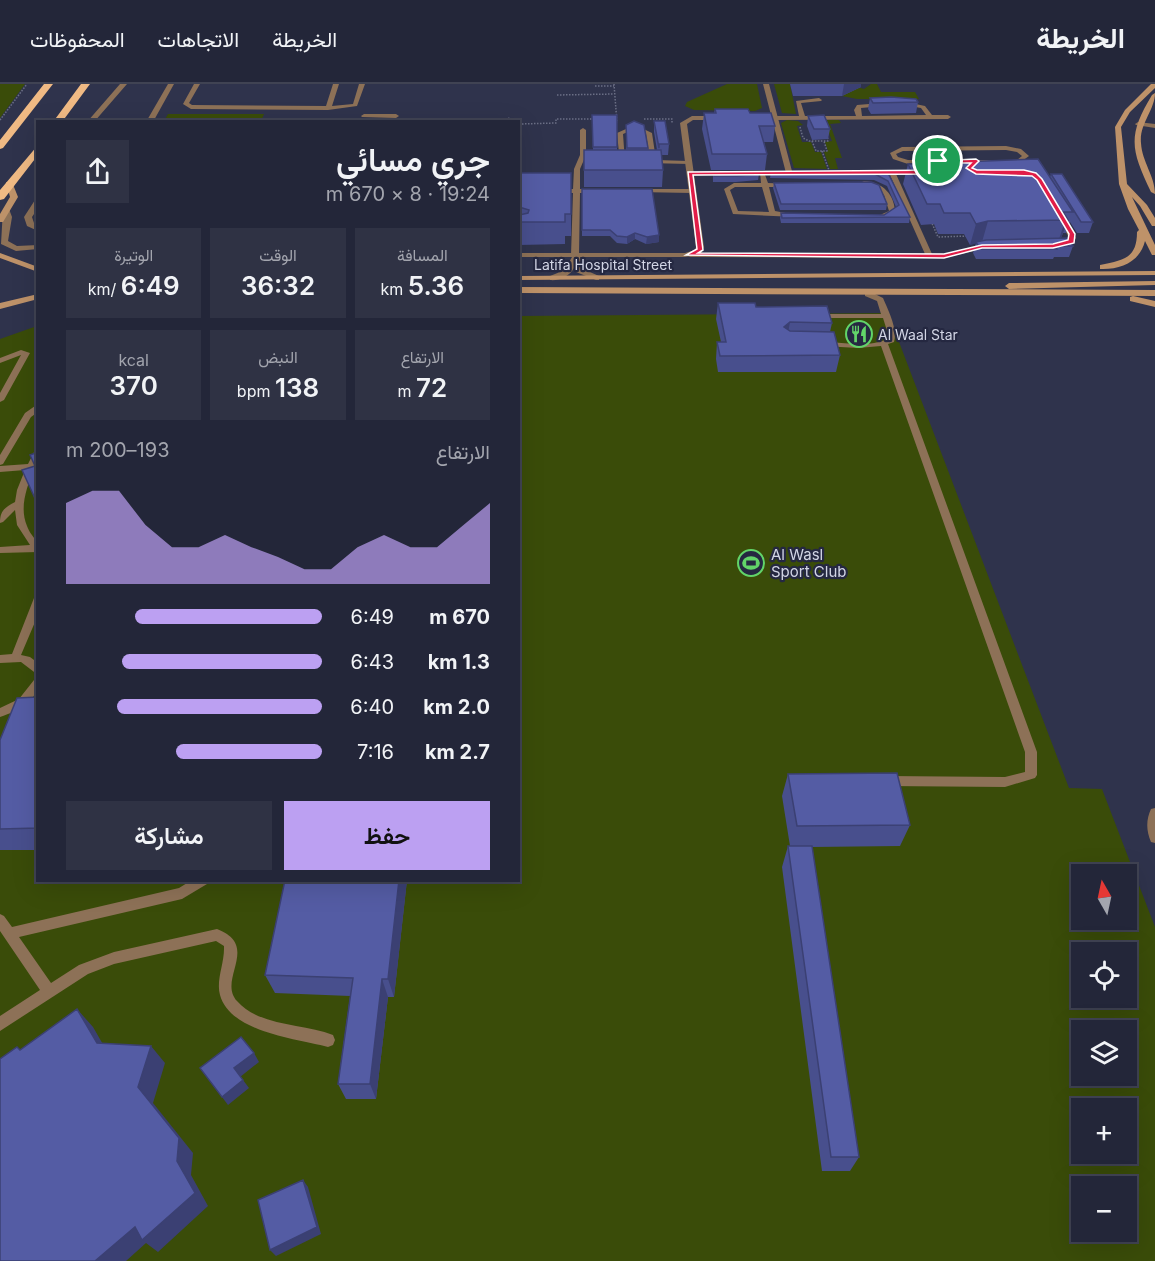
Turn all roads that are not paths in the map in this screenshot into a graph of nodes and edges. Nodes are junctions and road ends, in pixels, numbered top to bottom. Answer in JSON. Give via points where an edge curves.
{"nodes":[{"id":1,"x":48,"y":84,"type":"edge"},
{"id":2,"x":86,"y":84,"type":"edge"},
{"id":3,"x":124,"y":84,"type":"edge"},
{"id":4,"x":171,"y":84,"type":"edge"},
{"id":5,"x":197,"y":84,"type":"edge"},
{"id":6,"x":336,"y":84,"type":"edge"},
{"id":7,"x":362,"y":84,"type":"edge"},
{"id":8,"x":766,"y":84,"type":"edge"},
{"id":9,"x":1149,"y":84,"type":"edge"},
{"id":10,"x":1155,"y":84,"type":"edge"},
{"id":11,"x":1151,"y":94,"type":"edge"},
{"id":12,"x":819,"y":100,"type":"dead end"},
{"id":13,"x":898,"y":104,"type":"edge"},
{"id":14,"x":888,"y":105,"type":"edge"},
{"id":15,"x":328,"y":108,"type":"junction"},
{"id":16,"x":398,"y":109,"type":"dead end"},
{"id":17,"x":364,"y":116,"type":"dead end"},
{"id":18,"x":859,"y":117,"type":"junction"},
{"id":19,"x":930,"y":117,"type":"junction"},
{"id":20,"x":948,"y":117,"type":"dead end"},
{"id":21,"x":731,"y":118,"type":"edge"},
{"id":22,"x":764,"y":118,"type":"edge"},
{"id":23,"x":776,"y":118,"type":"junction"},
{"id":24,"x":803,"y":118,"type":"junction"},
{"id":25,"x":395,"y":119,"type":"edge"},
{"id":26,"x":59,"y":120,"type":"edge"},
{"id":27,"x":92,"y":120,"type":"edge"},
{"id":28,"x":150,"y":120,"type":"edge"},
{"id":29,"x":1138,"y":123,"type":"junction"},
{"id":30,"x":1155,"y":126,"type":"edge"},
{"id":31,"x":583,"y":130,"type":"dead end"},
{"id":32,"x":0,"y":146,"type":"edge"},
{"id":33,"x":36,"y":150,"type":"edge"},
{"id":34,"x":938,"y":161,"type":"junction"},
{"id":35,"x":976,"y":161,"type":"junction"},
{"id":36,"x":578,"y":162,"type":"junction"},
{"id":37,"x":589,"y":162,"type":"edge"},
{"id":38,"x":611,"y":162,"type":"edge"},
{"id":39,"x":622,"y":162,"type":"junction"},
{"id":40,"x":632,"y":162,"type":"edge"},
{"id":41,"x":642,"y":162,"type":"edge"},
{"id":42,"x":652,"y":162,"type":"junction"},
{"id":43,"x":688,"y":163,"type":"junction"},
{"id":44,"x":969,"y":168,"type":"junction"},
{"id":45,"x":892,"y":172,"type":"junction"},
{"id":46,"x":926,"y":172,"type":"edge"},
{"id":47,"x":731,"y":173,"type":"edge"},
{"id":48,"x":752,"y":173,"type":"edge"},
{"id":49,"x":762,"y":173,"type":"junction"},
{"id":50,"x":771,"y":173,"type":"edge"},
{"id":51,"x":780,"y":173,"type":"edge"},
{"id":52,"x":790,"y":173,"type":"junction"},
{"id":53,"x":800,"y":173,"type":"edge"},
{"id":54,"x":861,"y":173,"type":"edge"},
{"id":55,"x":690,"y":174,"type":"junction"},
{"id":56,"x":976,"y":174,"type":"edge"},
{"id":57,"x":859,"y":183,"type":"edge"},
{"id":58,"x":9,"y":184,"type":"junction"},
{"id":59,"x":801,"y":184,"type":"edge"},
{"id":60,"x":1123,"y":184,"type":"junction"},
{"id":61,"x":765,"y":185,"type":"junction"},
{"id":62,"x":553,"y":191,"type":"edge"},
{"id":63,"x":575,"y":191,"type":"junction"},
{"id":64,"x":610,"y":191,"type":"edge"},
{"id":65,"x":634,"y":191,"type":"edge"},
{"id":66,"x":692,"y":191,"type":"junction"},
{"id":67,"x":1155,"y":192,"type":"edge"},
{"id":68,"x":0,"y":197,"type":"edge"},
{"id":69,"x":36,"y":205,"type":"edge"},
{"id":70,"x":1055,"y":206,"type":"edge"},
{"id":71,"x":6,"y":210,"type":"junction"},
{"id":72,"x":777,"y":214,"type":"junction"},
{"id":73,"x":808,"y":216,"type":"edge"},
{"id":74,"x":872,"y":216,"type":"edge"},
{"id":75,"x":0,"y":220,"type":"edge"},
{"id":76,"x":1155,"y":224,"type":"edge"},
{"id":77,"x":36,"y":228,"type":"edge"},
{"id":78,"x":1141,"y":230,"type":"junction"},
{"id":79,"x":999,"y":246,"type":"edge"},
{"id":80,"x":1053,"y":246,"type":"edge"},
{"id":81,"x":36,"y":247,"type":"edge"},
{"id":82,"x":1155,"y":253,"type":"edge"},
{"id":83,"x":0,"y":255,"type":"edge"},
{"id":84,"x":520,"y":255,"type":"edge"},
{"id":85,"x":690,"y":255,"type":"junction"},
{"id":86,"x":928,"y":256,"type":"junction"},
{"id":87,"x":575,"y":258,"type":"junction"},
{"id":88,"x":36,"y":269,"type":"edge"},
{"id":89,"x":1048,"y":272,"type":"junction"},
{"id":90,"x":1155,"y":273,"type":"edge"},
{"id":91,"x":520,"y":278,"type":"edge"},
{"id":92,"x":553,"y":278,"type":"junction"},
{"id":93,"x":596,"y":278,"type":"junction"},
{"id":94,"x":1155,"y":283,"type":"edge"},
{"id":95,"x":520,"y":290,"type":"edge"},
{"id":96,"x":1155,"y":293,"type":"edge"},
{"id":97,"x":868,"y":294,"type":"junction"},
{"id":98,"x":888,"y":294,"type":"junction"},
{"id":99,"x":930,"y":294,"type":"junction"},
{"id":100,"x":1087,"y":294,"type":"junction"},
{"id":101,"x":36,"y":297,"type":"edge"},
{"id":102,"x":880,"y":300,"type":"junction"},
{"id":103,"x":1155,"y":304,"type":"edge"},
{"id":104,"x":0,"y":306,"type":"edge"},
{"id":105,"x":803,"y":316,"type":"edge"},
{"id":106,"x":886,"y":316,"type":"junction"},
{"id":107,"x":808,"y":344,"type":"edge"},
{"id":108,"x":884,"y":344,"type":"junction"},
{"id":109,"x":0,"y":361,"type":"edge"},
{"id":110,"x":0,"y":400,"type":"edge"},
{"id":111,"x":36,"y":409,"type":"edge"},
{"id":112,"x":0,"y":462,"type":"edge"},
{"id":113,"x":34,"y":466,"type":"edge"},
{"id":114,"x":0,"y":470,"type":"edge"},
{"id":115,"x":19,"y":504,"type":"junction"},
{"id":116,"x":0,"y":520,"type":"edge"},
{"id":117,"x":36,"y":547,"type":"edge"},
{"id":118,"x":36,"y":548,"type":"edge"},
{"id":119,"x":0,"y":550,"type":"edge"},
{"id":120,"x":36,"y":606,"type":"edge"},
{"id":121,"x":15,"y":658,"type":"junction"},
{"id":122,"x":0,"y":659,"type":"edge"},
{"id":123,"x":36,"y":669,"type":"edge"},
{"id":124,"x":36,"y":686,"type":"edge"},
{"id":125,"x":0,"y":713,"type":"edge"},
{"id":126,"x":879,"y":781,"type":"edge"},
{"id":127,"x":1155,"y":813,"type":"edge"},
{"id":128,"x":1155,"y":838,"type":"edge"},
{"id":129,"x":200,"y":882,"type":"edge"},
{"id":130,"x":0,"y":920,"type":"edge"},
{"id":131,"x":10,"y":933,"type":"junction"},
{"id":132,"x":48,"y":991,"type":"junction"},
{"id":133,"x":0,"y":1024,"type":"edge"},
{"id":134,"x":328,"y":1040,"type":"dead end"}],
"edges":[{"from":1,"to":32,"type":"highway"},
{"from":2,"to":26,"type":"highway"},
{"from":3,"to":27,"type":"street"},
{"from":4,"to":28,"type":"street"},
{"from":5,"to":15,"type":"lane","via":[[187,106]]},
{"from":6,"to":15,"type":"lane"},
{"from":7,"to":15,"type":"lane","via":[[356,105]]},
{"from":8,"to":23,"type":"street"},
{"from":9,"to":11,"type":"main road"},
{"from":10,"to":11,"type":"main road"},
{"from":11,"to":29,"type":"main road"},
{"from":11,"to":60,"type":"main road","via":[[1120,119],[1118,145]]},
{"from":12,"to":24,"type":"lane","via":[[798,102]]},
{"from":13,"to":19,"type":"lane","via":[[922,107]]},
{"from":14,"to":18,"type":"lane","via":[[859,106]]},
{"from":16,"to":25,"type":"lane"},
{"from":17,"to":25,"type":"lane"},
{"from":18,"to":19,"type":"lane"},
{"from":18,"to":24,"type":"lane"},
{"from":19,"to":20,"type":"lane"},
{"from":21,"to":43,"type":"street","via":[[684,121]]},
{"from":22,"to":23,"type":"street"},
{"from":23,"to":24,"type":"lane"},
{"from":23,"to":52,"type":"street"},
{"from":29,"to":30,"type":"lane"},
{"from":29,"to":67,"type":"main road","via":[[1138,151]]},
{"from":31,"to":36,"type":"lane","via":[[583,155]]},
{"from":33,"to":58,"type":"highway"},
{"from":34,"to":35,"type":"lane"},
{"from":34,"to":35,"type":"lane","via":[[903,161],[895,158],[894,153],[902,149],[1006,148],[1026,156],[1018,162]]},
{"from":34,"to":44,"type":"lane","via":[[955,169]]},
{"from":35,"to":44,"type":"lane"},
{"from":36,"to":37,"type":"lane"},
{"from":36,"to":63,"type":"lane"},
{"from":38,"to":39,"type":"lane"},
{"from":39,"to":40,"type":"lane"},
{"from":39,"to":42,"type":"lane","via":[[620,132],[634,128],[650,133]]},
{"from":41,"to":42,"type":"lane"},
{"from":42,"to":43,"type":"lane"},
{"from":43,"to":55,"type":"street"},
{"from":44,"to":56,"type":"lane"},
{"from":45,"to":46,"type":"lane"},
{"from":45,"to":54,"type":"lane"},
{"from":45,"to":86,"type":"lane"},
{"from":47,"to":55,"type":"lane"},
{"from":48,"to":49,"type":"lane"},
{"from":49,"to":50,"type":"lane"},
{"from":49,"to":61,"type":"lane"},
{"from":51,"to":52,"type":"lane"},
{"from":52,"to":53,"type":"lane"},
{"from":55,"to":66,"type":"street"},
{"from":57,"to":74,"type":"lane","via":[[882,186],[892,210],[888,215]]},
{"from":58,"to":68,"type":"highway"},
{"from":58,"to":71,"type":"main road","via":[[14,197]]},
{"from":59,"to":61,"type":"lane"},
{"from":60,"to":76,"type":"main road"},
{"from":60,"to":78,"type":"main road"},
{"from":61,"to":72,"type":"lane","via":[[770,209]]},
{"from":61,"to":72,"type":"lane","via":[[728,187],[731,210],[741,214]]},
{"from":62,"to":63,"type":"lane"},
{"from":63,"to":64,"type":"lane"},
{"from":63,"to":87,"type":"lane"},
{"from":65,"to":66,"type":"lane"},
{"from":66,"to":85,"type":"street","via":[[700,250]]},
{"from":69,"to":77,"type":"street","via":[[28,217]]},
{"from":70,"to":80,"type":"lane","via":[[1073,238],[1067,244]]},
{"from":71,"to":75,"type":"main road"},
{"from":71,"to":81,"type":"street","via":[[4,242],[16,249]]},
{"from":72,"to":73,"type":"lane"},
{"from":78,"to":82,"type":"main road"},
{"from":78,"to":89,"type":"main road","via":[[1140,250],[1124,262]]},
{"from":79,"to":86,"type":"lane"},
{"from":83,"to":88,"type":"main road"},
{"from":84,"to":87,"type":"street"},
{"from":85,"to":86,"type":"lane"},
{"from":85,"to":87,"type":"street"},
{"from":87,"to":92,"type":"street","via":[[568,272]]},
{"from":87,"to":93,"type":"street","via":[[579,270]]},
{"from":89,"to":90,"type":"main road","name":"Latifa Hospital Street"},
{"from":89,"to":93,"type":"main road","name":"Latifa Hospital Street"},
{"from":91,"to":92,"type":"main road","name":"Latifa Hospital Street"},
{"from":92,"to":93,"type":"main road","name":"Latifa Hospital Street"},
{"from":94,"to":99,"type":"main road","via":[[1020,285]]},
{"from":95,"to":97,"type":"main road","name":"Latifa Hospital Street"},
{"from":96,"to":100,"type":"main road","name":"Latifa Hospital Street"},
{"from":97,"to":98,"type":"main road","name":"Latifa Hospital Street"},
{"from":97,"to":102,"type":"lane"},
{"from":98,"to":99,"type":"main road","name":"Latifa Hospital Street"},
{"from":98,"to":102,"type":"lane"},
{"from":99,"to":100,"type":"main road","name":"Latifa Hospital Street"},
{"from":100,"to":103,"type":"main road"},
{"from":101,"to":104,"type":"main road"},
{"from":102,"to":106,"type":"lane"},
{"from":105,"to":106,"type":"lane"},
{"from":106,"to":108,"type":"lane","via":[[892,337]]},
{"from":107,"to":108,"type":"lane"},
{"from":108,"to":126,"type":"lane","via":[[1031,752],[1031,775],[1005,782]]},
{"from":109,"to":110,"type":"lane","via":[[26,353]]},
{"from":111,"to":112,"type":"lane","via":[[28,415]]},
{"from":113,"to":114,"type":"lane"},
{"from":113,"to":115,"type":"lane","via":[[20,492]]},
{"from":115,"to":116,"type":"lane","via":[[9,508]]},
{"from":115,"to":117,"type":"lane","via":[[24,533]]},
{"from":118,"to":119,"type":"lane"},
{"from":120,"to":121,"type":"lane"},
{"from":121,"to":122,"type":"lane"},
{"from":121,"to":123,"type":"lane","via":[[28,661]]},
{"from":124,"to":125,"type":"lane","via":[[22,702]]},
{"from":127,"to":128,"type":"lane"},
{"from":129,"to":131,"type":"lane","via":[[182,893]]},
{"from":130,"to":131,"type":"lane"},
{"from":131,"to":132,"type":"lane"},
{"from":132,"to":133,"type":"lane"},
{"from":132,"to":134,"type":"lane","via":[[99,963],[217,935],[230,943],[226,996],[235,1011],[250,1019]]}]}
